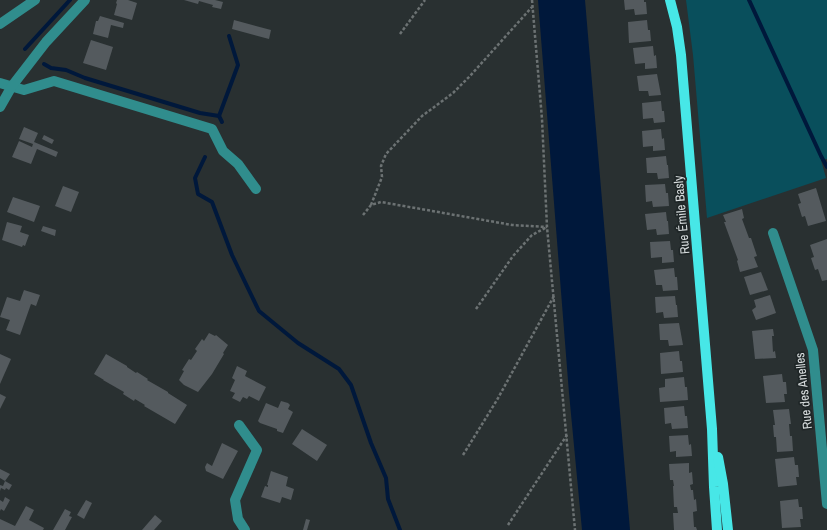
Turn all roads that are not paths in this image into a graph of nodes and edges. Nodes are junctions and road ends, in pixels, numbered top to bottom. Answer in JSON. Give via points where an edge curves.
{"nodes":[{"id":1,"x":35,"y":0,"type":"edge"},
{"id":2,"x":85,"y":0,"type":"edge"},
{"id":3,"x":670,"y":0,"type":"edge"},
{"id":4,"x":0,"y":24,"type":"edge"},
{"id":5,"x":0,"y":83,"type":"edge"},
{"id":6,"x":12,"y":86,"type":"junction"},
{"id":7,"x":0,"y":108,"type":"edge"},
{"id":8,"x":256,"y":189,"type":"dead end"},
{"id":9,"x":773,"y":233,"type":"dead end"},
{"id":10,"x":239,"y":425,"type":"dead end"},
{"id":11,"x":712,"y":429,"type":"junction"},
{"id":12,"x":827,"y":504,"type":"edge"},
{"id":13,"x":245,"y":530,"type":"edge"},
{"id":14,"x":717,"y":530,"type":"edge"},
{"id":15,"x":728,"y":530,"type":"edge"}],
"edges":[{"from":1,"to":4,"type":"street"},
{"from":2,"to":6,"type":"street","via":[[46,42]]},
{"from":3,"to":11,"type":"main road","name":"Rue Émile Basly","via":[[681,55]]},
{"from":5,"to":6,"type":"street"},
{"from":6,"to":7,"type":"street"},
{"from":6,"to":8,"type":"street","via":[[24,90],[54,81],[212,129],[223,151],[238,164]]},
{"from":9,"to":12,"type":"street","name":"Rue des Anelles","via":[[813,350]]},
{"from":10,"to":13,"type":"street","via":[[257,450],[235,500],[238,519]]},
{"from":11,"to":14,"type":"main road","name":"Rue Émile Basly"},
{"from":11,"to":15,"type":"main road","name":"Rue Émile Basly","via":[[723,484]]}]}
